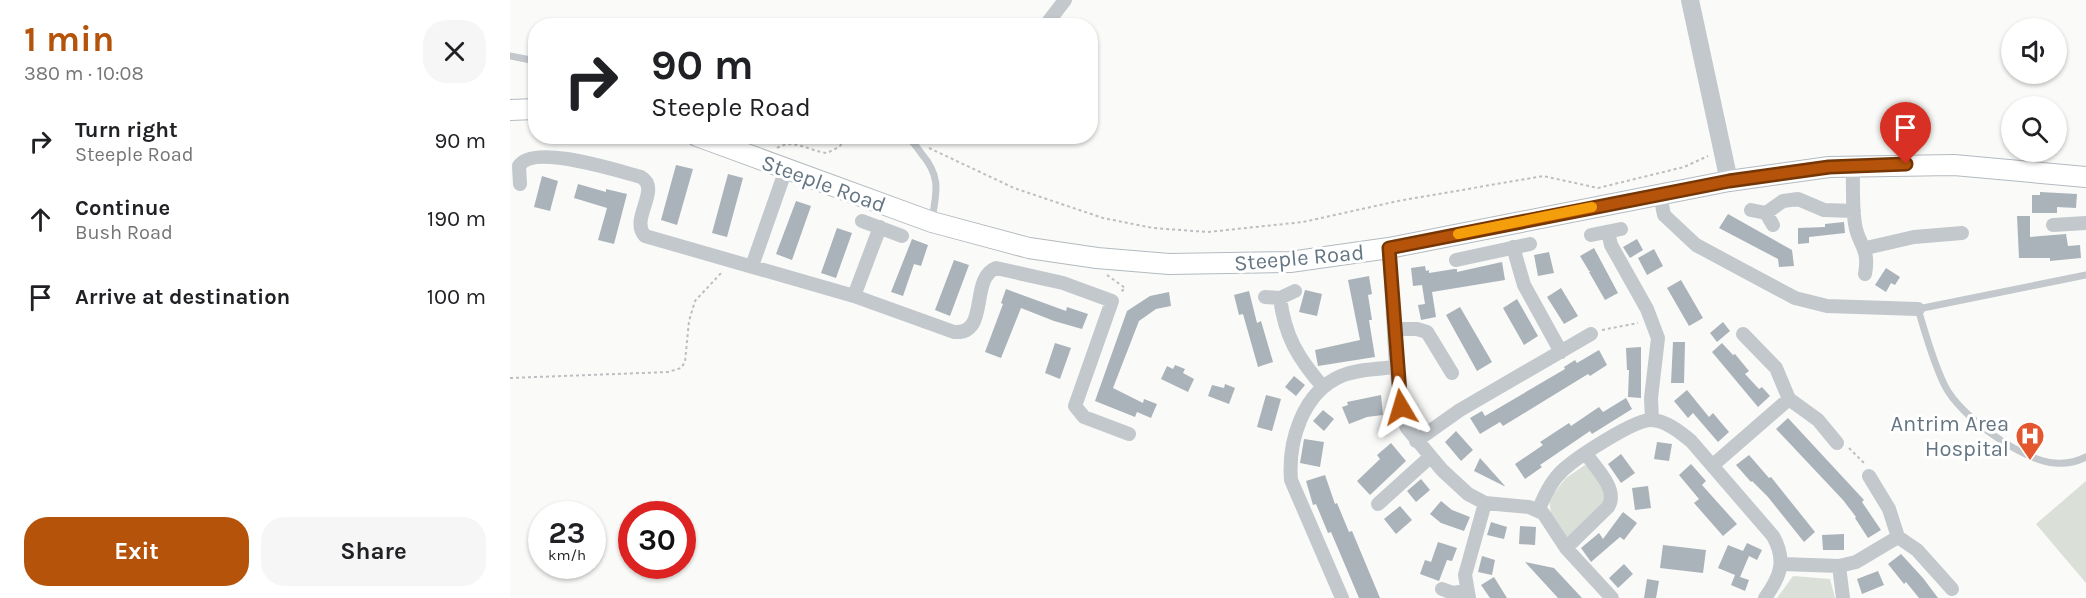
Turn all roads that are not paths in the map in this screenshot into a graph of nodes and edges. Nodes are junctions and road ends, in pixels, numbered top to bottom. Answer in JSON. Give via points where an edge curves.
{"nodes":[{"id":1,"x":1065,"y":0,"type":"edge"},
{"id":2,"x":1690,"y":0,"type":"edge"},
{"id":3,"x":1051,"y":18,"type":"edge"},
{"id":4,"x":510,"y":56,"type":"edge"},
{"id":5,"x":528,"y":59,"type":"edge"},
{"id":6,"x":719,"y":144,"type":"edge"},
{"id":7,"x":913,"y":144,"type":"edge"},
{"id":8,"x":1852,"y":165,"type":"junction"},
{"id":9,"x":786,"y":169,"type":"junction"},
{"id":10,"x":2086,"y":177,"type":"edge"},
{"id":11,"x":1729,"y":181,"type":"junction"},
{"id":12,"x":520,"y":184,"type":"dead end"},
{"id":13,"x":1660,"y":195,"type":"junction"},
{"id":14,"x":1750,"y":210,"type":"dead end"},
{"id":15,"x":1854,"y":211,"type":"junction"},
{"id":16,"x":862,"y":221,"type":"dead end"},
{"id":17,"x":932,"y":222,"type":"junction"},
{"id":18,"x":2086,"y":223,"type":"edge"},
{"id":19,"x":2053,"y":225,"type":"dead end"},
{"id":20,"x":880,"y":227,"type":"junction"},
{"id":21,"x":1962,"y":232,"type":"dead end"},
{"id":22,"x":1591,"y":235,"type":"dead end"},
{"id":23,"x":902,"y":236,"type":"dead end"},
{"id":24,"x":1530,"y":244,"type":"dead end"},
{"id":25,"x":1513,"y":247,"type":"junction"},
{"id":26,"x":1389,"y":248,"type":"junction"},
{"id":27,"x":1866,"y":248,"type":"junction"},
{"id":28,"x":1456,"y":260,"type":"dead end"},
{"id":29,"x":752,"y":266,"type":"junction"},
{"id":30,"x":1865,"y":274,"type":"dead end"},
{"id":31,"x":2086,"y":275,"type":"edge"},
{"id":32,"x":1295,"y":291,"type":"dead end"},
{"id":33,"x":854,"y":296,"type":"junction"},
{"id":34,"x":1265,"y":297,"type":"dead end"},
{"id":35,"x":1280,"y":298,"type":"junction"},
{"id":36,"x":1918,"y":309,"type":"junction"},
{"id":37,"x":1395,"y":329,"type":"junction"},
{"id":38,"x":1592,"y":334,"type":"road end"},
{"id":39,"x":1743,"y":334,"type":"dead end"},
{"id":40,"x":1561,"y":352,"type":"junction"},
{"id":41,"x":1396,"y":367,"type":"junction"},
{"id":42,"x":1452,"y":373,"type":"dead end"},
{"id":43,"x":1323,"y":387,"type":"junction"},
{"id":44,"x":1789,"y":399,"type":"junction"},
{"id":45,"x":1652,"y":420,"type":"junction"},
{"id":46,"x":1129,"y":434,"type":"dead end"},
{"id":47,"x":1416,"y":441,"type":"junction"},
{"id":48,"x":1837,"y":443,"type":"road end"},
{"id":49,"x":1586,"y":454,"type":"junction"},
{"id":50,"x":1430,"y":457,"type":"junction"},
{"id":51,"x":2086,"y":457,"type":"edge"},
{"id":52,"x":1713,"y":465,"type":"junction"},
{"id":53,"x":1869,"y":476,"type":"road end"},
{"id":54,"x":1485,"y":502,"type":"junction"},
{"id":55,"x":1378,"y":504,"type":"dead end"},
{"id":56,"x":1539,"y":510,"type":"junction"},
{"id":57,"x":1898,"y":537,"type":"junction"},
{"id":58,"x":1566,"y":548,"type":"junction"},
{"id":59,"x":1782,"y":564,"type":"junction"},
{"id":60,"x":1839,"y":567,"type":"junction"},
{"id":61,"x":1442,"y":589,"type":"dead end"},
{"id":62,"x":1952,"y":589,"type":"dead end"},
{"id":63,"x":1467,"y":595,"type":"edge"},
{"id":64,"x":1342,"y":598,"type":"edge"},
{"id":65,"x":1612,"y":598,"type":"edge"},
{"id":66,"x":1765,"y":598,"type":"edge"},
{"id":67,"x":1844,"y":598,"type":"edge"}],
"edges":[{"from":1,"to":3,"type":"street"},
{"from":2,"to":11,"type":"street"},
{"from":4,"to":5,"type":"lane"},
{"from":6,"to":9,"type":"main road","name":"Steeple Road"},
{"from":7,"to":17,"type":"lane","via":[[932,165],[938,188]]},
{"from":8,"to":10,"type":"main road","name":"Steeple Road","via":[[1954,165]]},
{"from":8,"to":11,"type":"main road","name":"Steeple Road"},
{"from":8,"to":15,"type":"street"},
{"from":9,"to":17,"type":"main road","name":"Steeple Road"},
{"from":9,"to":29,"type":"street"},
{"from":11,"to":13,"type":"main road","name":"Steeple Road"},
{"from":12,"to":29,"type":"street","via":[[519,166],[530,158],[574,160],[642,178],[649,187],[640,222],[643,234]]},
{"from":13,"to":26,"type":"main road","name":"Steeple Road"},
{"from":13,"to":36,"type":"street","via":[[1664,215],[1696,244],[1795,298],[1827,306]]},
{"from":14,"to":15,"type":"street","via":[[1769,219],[1783,201],[1798,199],[1824,210]]},
{"from":15,"to":27,"type":"street","via":[[1855,226]]},
{"from":16,"to":20,"type":"street"},
{"from":17,"to":26,"type":"main road","name":"Steeple Road","via":[[1029,248],[1169,264],[1290,262]]},
{"from":18,"to":19,"type":"street"},
{"from":20,"to":23,"type":"street"},
{"from":20,"to":33,"type":"street"},
{"from":21,"to":27,"type":"street"},
{"from":22,"to":45,"type":"street","via":[[1614,231],[1611,245],[1651,317],[1659,345],[1652,387]]},
{"from":24,"to":25,"type":"street"},
{"from":25,"to":28,"type":"street"},
{"from":25,"to":40,"type":"street","via":[[1524,285]]},
{"from":26,"to":37,"type":"street"},
{"from":27,"to":30,"type":"street"},
{"from":29,"to":33,"type":"street"},
{"from":31,"to":36,"type":"lane"},
{"from":32,"to":35,"type":"street"},
{"from":33,"to":46,"type":"street","via":[[957,333],[973,324],[984,278],[996,268],[1063,283],[1112,301],[1075,406],[1084,417]]},
{"from":34,"to":35,"type":"street"},
{"from":35,"to":43,"type":"street","via":[[1290,340]]},
{"from":36,"to":51,"type":"lane","via":[[1946,388],[1969,415],[1999,440],[2026,455],[2054,464]]},
{"from":37,"to":41,"type":"street"},
{"from":37,"to":42,"type":"street","via":[[1427,332]]},
{"from":38,"to":40,"type":"street"},
{"from":39,"to":44,"type":"street","via":[[1776,368]]},
{"from":40,"to":47,"type":"street","via":[[1460,410]]},
{"from":41,"to":43,"type":"street","via":[[1351,372]]},
{"from":41,"to":47,"type":"street","via":[[1403,419]]},
{"from":43,"to":64,"type":"street","via":[[1299,423],[1293,441],[1291,480]]},
{"from":44,"to":48,"type":"street","via":[[1818,420]]},
{"from":44,"to":52,"type":"street"},
{"from":45,"to":49,"type":"street","via":[[1633,425]]},
{"from":45,"to":52,"type":"street","via":[[1685,436]]},
{"from":47,"to":50,"type":"street"},
{"from":49,"to":56,"type":"street","via":[[1562,471]]},
{"from":49,"to":58,"type":"street","via":[[1609,488],[1612,500]]},
{"from":50,"to":54,"type":"street","via":[[1461,488]]},
{"from":50,"to":55,"type":"street"},
{"from":52,"to":59,"type":"street","via":[[1773,536]]},
{"from":53,"to":57,"type":"street","via":[[1889,508]]},
{"from":54,"to":56,"type":"street"},
{"from":54,"to":63,"type":"street","via":[[1466,567]]},
{"from":56,"to":58,"type":"street"},
{"from":57,"to":60,"type":"street","via":[[1856,562]]},
{"from":57,"to":62,"type":"street","via":[[1917,550]]},
{"from":58,"to":65,"type":"street"},
{"from":59,"to":60,"type":"street"},
{"from":59,"to":66,"type":"street"},
{"from":60,"to":67,"type":"street"},
{"from":61,"to":63,"type":"street"}]}
